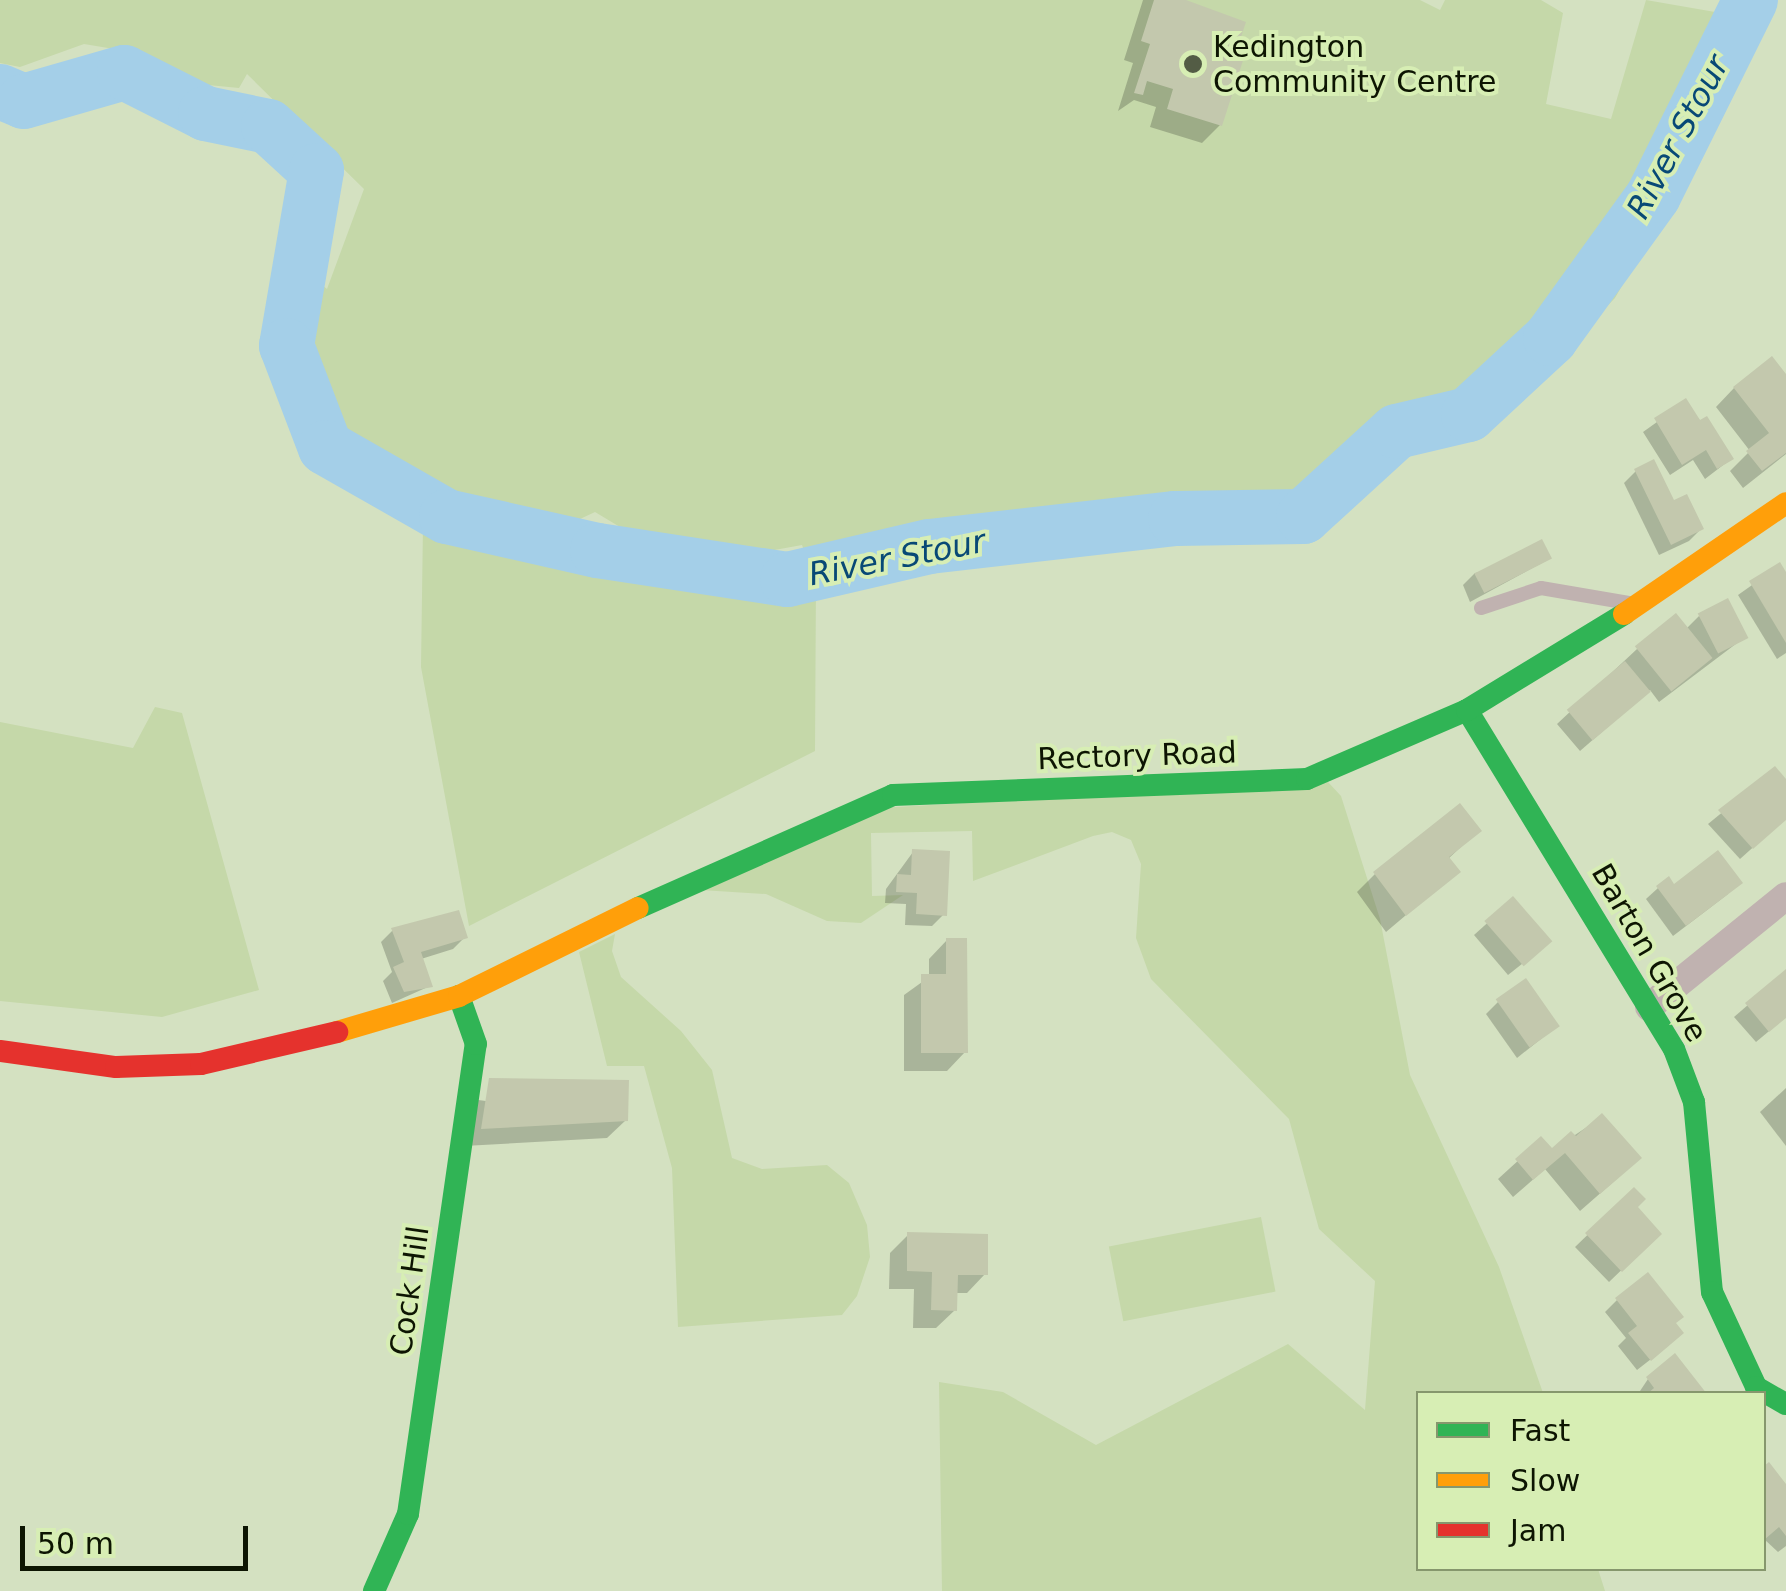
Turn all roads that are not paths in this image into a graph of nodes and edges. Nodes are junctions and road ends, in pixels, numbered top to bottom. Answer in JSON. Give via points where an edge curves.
{"nodes":[{"id":1,"x":1786,"y":503,"type":"edge"},
{"id":2,"x":1640,"y":605,"type":"junction"},
{"id":3,"x":1481,"y":608,"type":"dead end"},
{"id":4,"x":1466,"y":710,"type":"junction"},
{"id":5,"x":1786,"y":896,"type":"edge"},
{"id":6,"x":459,"y":996,"type":"junction"},
{"id":7,"x":1649,"y":1006,"type":"junction"},
{"id":8,"x":0,"y":1051,"type":"edge"},
{"id":9,"x":1763,"y":1391,"type":"edge"},
{"id":10,"x":374,"y":1591,"type":"edge"}],
"edges":[{"from":1,"to":2,"type":"street","name":"Rectory Road"},
{"from":2,"to":3,"type":"lane","via":[[1541,588]]},
{"from":2,"to":4,"type":"street","name":"Rectory Road"},
{"from":4,"to":6,"type":"street","name":"Rectory Road","via":[[1308,779],[894,795],[689,883]]},
{"from":4,"to":7,"type":"street","name":"Barton Grove"},
{"from":5,"to":7,"type":"street"},
{"from":6,"to":8,"type":"street","name":"Rectory Road","via":[[201,1064],[116,1067]]},
{"from":6,"to":10,"type":"street","name":"Cock Hill","via":[[476,1044],[408,1514]]},
{"from":7,"to":9,"type":"street","name":"Barton Grove","via":[[1694,1102],[1712,1292]]}]}
